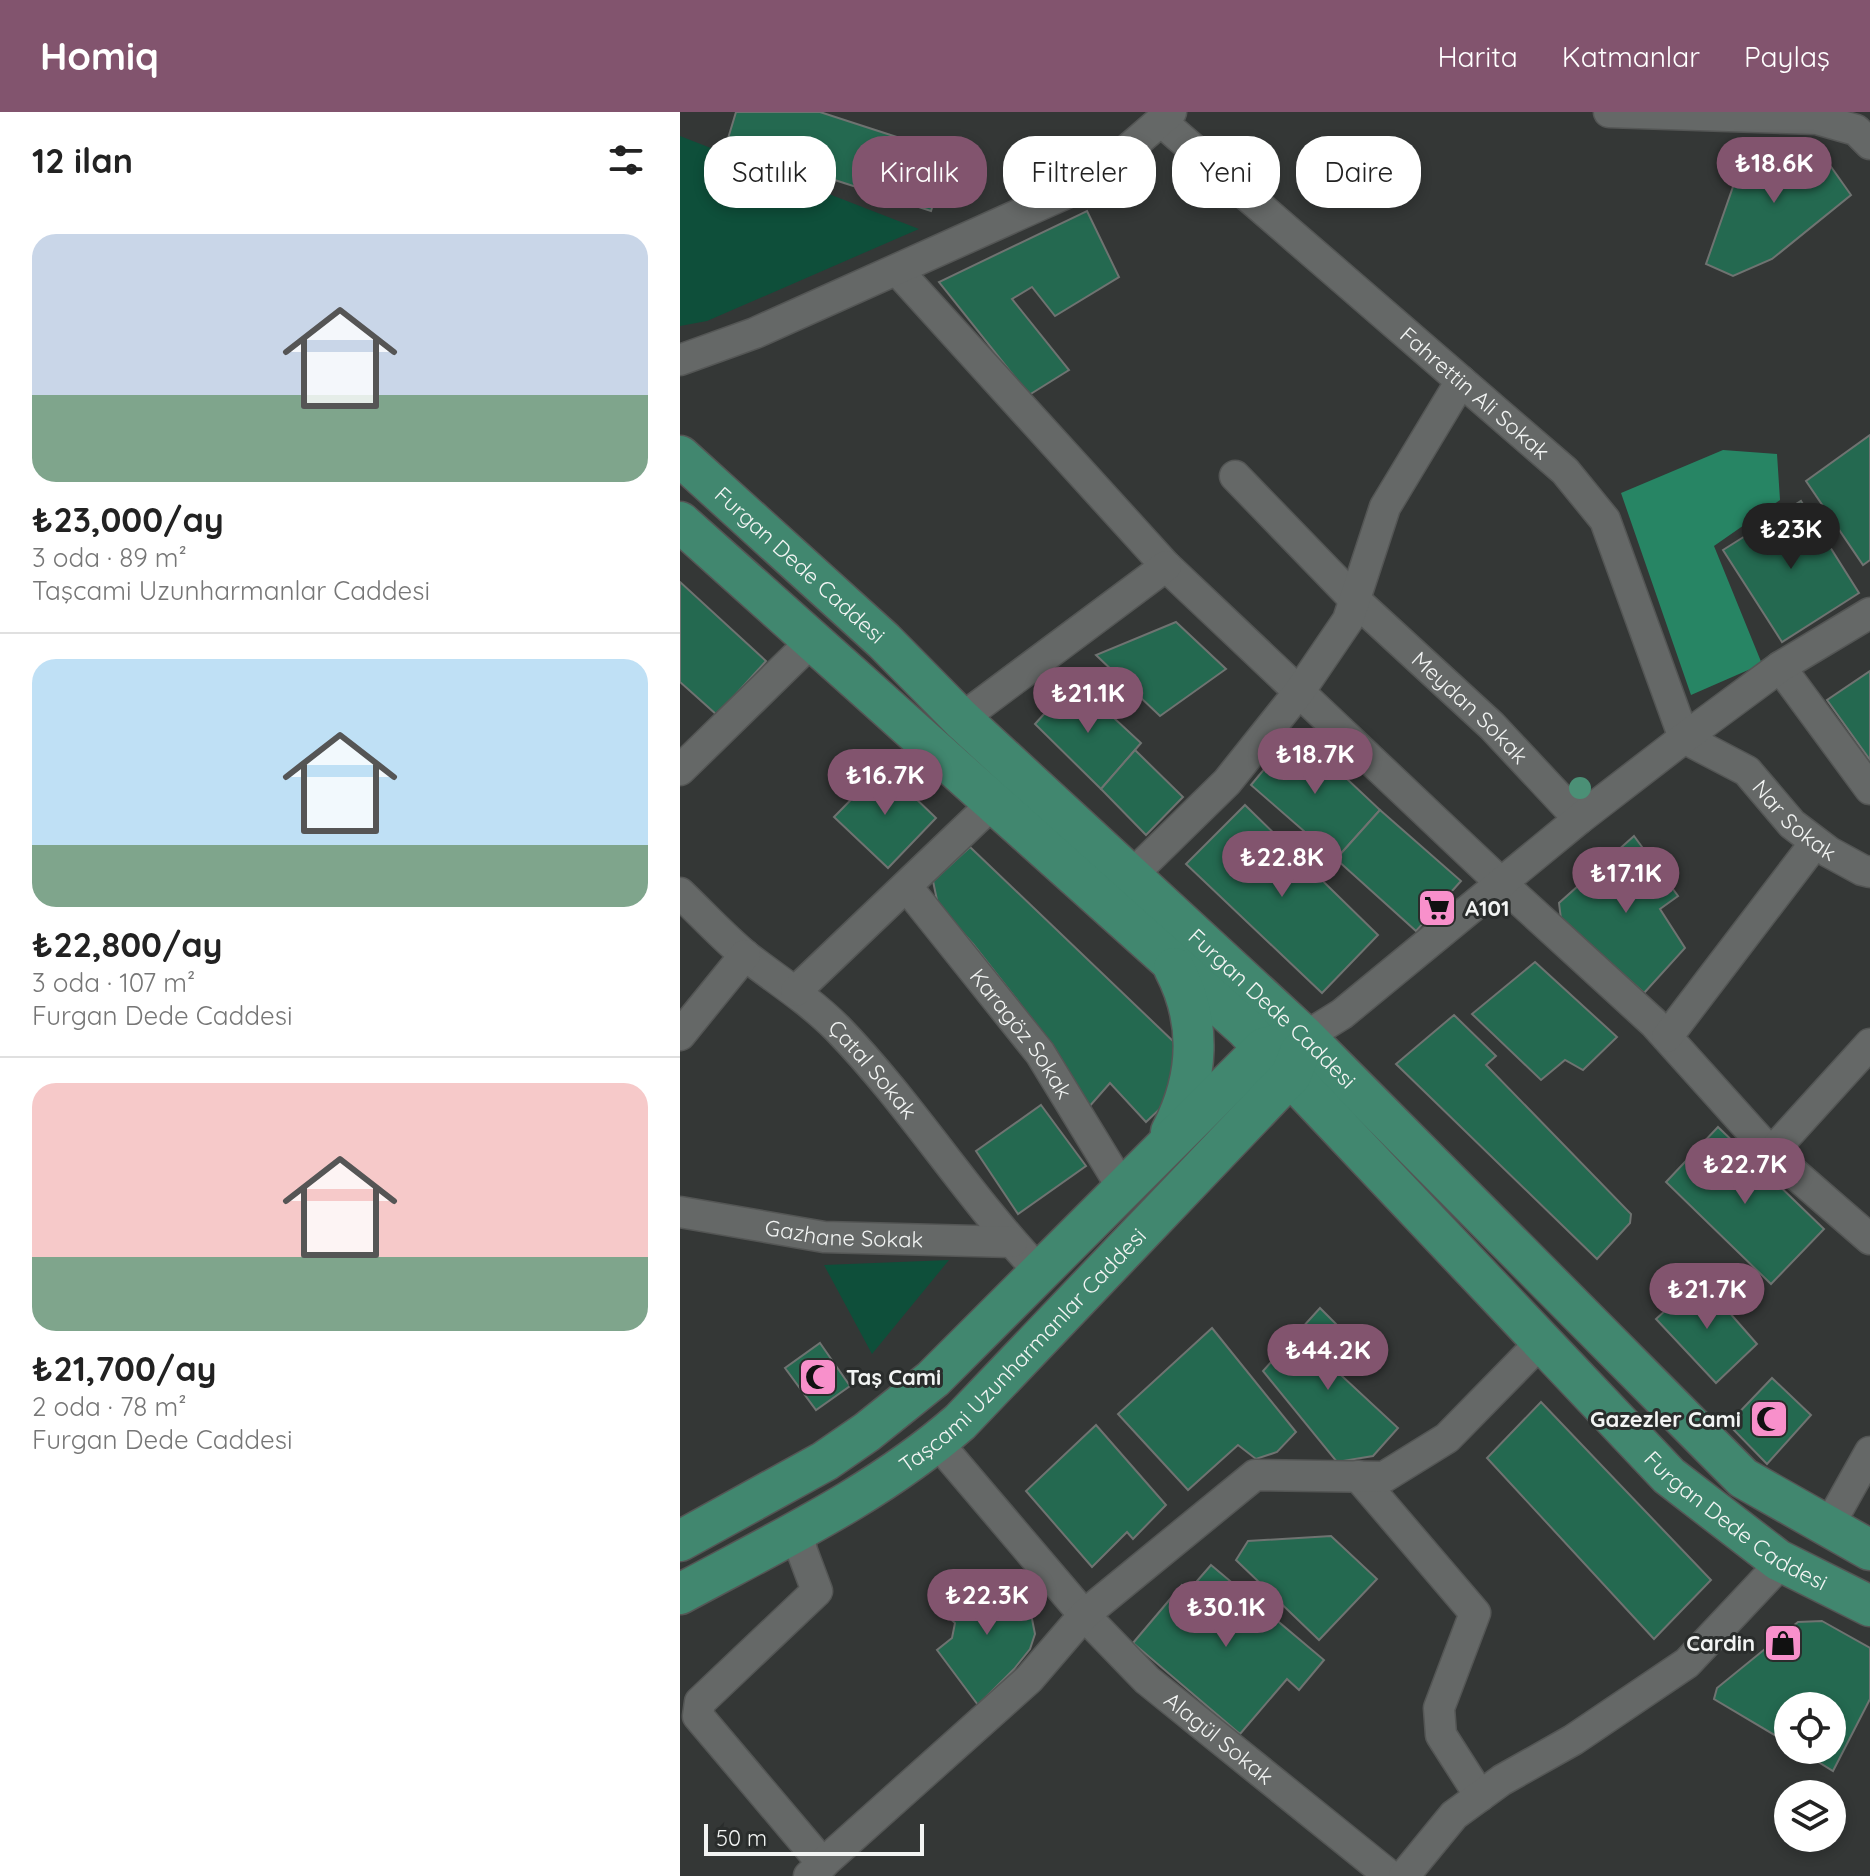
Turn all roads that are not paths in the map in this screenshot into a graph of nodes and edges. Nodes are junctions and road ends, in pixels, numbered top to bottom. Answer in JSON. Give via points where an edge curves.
{"nodes":[{"id":1,"x":1609,"y":112,"type":"edge"},
{"id":2,"x":1166,"y":117,"type":"edge"},
{"id":3,"x":1865,"y":131,"type":"edge"},
{"id":4,"x":897,"y":270,"type":"junction"},
{"id":5,"x":680,"y":360,"type":"edge"},
{"id":6,"x":1461,"y":381,"type":"junction"},
{"id":7,"x":680,"y":456,"type":"edge"},
{"id":8,"x":1235,"y":476,"type":"dead end"},
{"id":9,"x":680,"y":522,"type":"edge"},
{"id":10,"x":1166,"y":566,"type":"junction"},
{"id":11,"x":1355,"y":600,"type":"junction"},
{"id":12,"x":1870,"y":613,"type":"edge"},
{"id":13,"x":813,"y":640,"type":"junction"},
{"id":14,"x":1780,"y":667,"type":"junction"},
{"id":15,"x":1299,"y":692,"type":"junction"},
{"id":16,"x":961,"y":719,"type":"junction"},
{"id":17,"x":1684,"y":738,"type":"junction"},
{"id":18,"x":680,"y":770,"type":"edge"},
{"id":19,"x":1870,"y":789,"type":"edge"},
{"id":20,"x":993,"y":803,"type":"junction"},
{"id":21,"x":1579,"y":819,"type":"junction"},
{"id":22,"x":1815,"y":843,"type":"junction"},
{"id":23,"x":1870,"y":872,"type":"edge"},
{"id":24,"x":1131,"y":876,"type":"junction"},
{"id":25,"x":1501,"y":883,"type":"junction"},
{"id":26,"x":907,"y":887,"type":"junction"},
{"id":27,"x":680,"y":893,"type":"edge"},
{"id":28,"x":745,"y":955,"type":"junction"},
{"id":29,"x":1170,"y":961,"type":"junction"},
{"id":30,"x":796,"y":991,"type":"junction"},
{"id":31,"x":680,"y":1035,"type":"edge"},
{"id":32,"x":1305,"y":1037,"type":"junction"},
{"id":33,"x":1667,"y":1037,"type":"junction"},
{"id":34,"x":1870,"y":1044,"type":"edge"},
{"id":35,"x":1278,"y":1062,"type":"junction"},
{"id":36,"x":1162,"y":1150,"type":"junction"},
{"id":37,"x":1771,"y":1153,"type":"junction"},
{"id":38,"x":1123,"y":1189,"type":"junction"},
{"id":39,"x":680,"y":1212,"type":"edge"},
{"id":40,"x":1870,"y":1239,"type":"edge"},
{"id":41,"x":1012,"y":1242,"type":"junction"},
{"id":42,"x":1040,"y":1272,"type":"junction"},
{"id":43,"x":1543,"y":1340,"type":"junction"},
{"id":44,"x":937,"y":1442,"type":"junction"},
{"id":45,"x":1870,"y":1452,"type":"edge"},
{"id":46,"x":1358,"y":1476,"type":"junction"},
{"id":47,"x":1828,"y":1527,"type":"junction"},
{"id":48,"x":798,"y":1530,"type":"junction"},
{"id":49,"x":680,"y":1541,"type":"edge"},
{"id":50,"x":1870,"y":1550,"type":"edge"},
{"id":51,"x":1782,"y":1562,"type":"junction"},
{"id":52,"x":680,"y":1594,"type":"edge"},
{"id":53,"x":1870,"y":1606,"type":"edge"},
{"id":54,"x":1084,"y":1615,"type":"junction"},
{"id":55,"x":1480,"y":1796,"type":"junction"},
{"id":56,"x":816,"y":1870,"type":"edge"},
{"id":57,"x":1390,"y":1876,"type":"edge"},
{"id":58,"x":1404,"y":1876,"type":"edge"}],
"edges":[{"from":1,"to":3,"type":"street","via":[[1817,119]]},
{"from":2,"to":4,"type":"street","via":[[1089,183]]},
{"from":2,"to":6,"type":"street","name":"Fahrettin Ali Sokak"},
{"from":4,"to":5,"type":"street"},
{"from":4,"to":10,"type":"street"},
{"from":6,"to":11,"type":"street","via":[[1385,507]]},
{"from":6,"to":17,"type":"street","name":"Fahrettin Ali Sokak","via":[[1565,471],[1605,520]]},
{"from":7,"to":16,"type":"main road","name":"Furgan Dede Caddesi","via":[[884,641]]},
{"from":8,"to":11,"type":"street","name":"Meydan Sokak"},
{"from":9,"to":13,"type":"main road","name":"Furgan Dede Caddesi"},
{"from":10,"to":15,"type":"street"},
{"from":10,"to":16,"type":"street"},
{"from":11,"to":15,"type":"street","via":[[1348,620]]},
{"from":11,"to":21,"type":"street","name":"Meydan Sokak","via":[[1492,726]]},
{"from":12,"to":14,"type":"street"},
{"from":13,"to":18,"type":"street"},
{"from":13,"to":20,"type":"main road","name":"Furgan Dede Caddesi"},
{"from":14,"to":17,"type":"street"},
{"from":14,"to":19,"type":"street"},
{"from":15,"to":24,"type":"street","via":[[1227,782]]},
{"from":15,"to":25,"type":"street"},
{"from":16,"to":24,"type":"main road","name":"Furgan Dede Caddesi"},
{"from":17,"to":21,"type":"street"},
{"from":17,"to":22,"type":"street","name":"Nar Sokak","via":[[1747,771]]},
{"from":20,"to":26,"type":"street"},
{"from":20,"to":29,"type":"main road","name":"Furgan Dede Caddesi"},
{"from":21,"to":25,"type":"street"},
{"from":22,"to":23,"type":"street","name":"Nar Sokak"},
{"from":22,"to":33,"type":"street"},
{"from":24,"to":32,"type":"main road","name":"Furgan Dede Caddesi"},
{"from":25,"to":32,"type":"street","via":[[1342,1014]]},
{"from":25,"to":33,"type":"street"},
{"from":26,"to":30,"type":"street"},
{"from":26,"to":38,"type":"street","name":"Karagöz Sokak","via":[[1040,1053]]},
{"from":27,"to":28,"type":"street","name":"Çatal Sokak"},
{"from":28,"to":30,"type":"street","name":"Çatal Sokak"},
{"from":28,"to":31,"type":"street"},
{"from":29,"to":35,"type":"main road","name":"Furgan Dede Caddesi"},
{"from":29,"to":36,"type":"main road","via":[[1190,1006],[1195,1050],[1186,1101]]},
{"from":30,"to":41,"type":"street","name":"Çatal Sokak","via":[[862,1056]]},
{"from":32,"to":35,"type":"main road","name":"Taşcami Uzunharmanlar Caddesi"},
{"from":32,"to":47,"type":"main road","name":"Furgan Dede Caddesi","via":[[1743,1478]]},
{"from":33,"to":37,"type":"street"},
{"from":34,"to":37,"type":"street"},
{"from":35,"to":36,"type":"main road","name":"Taşcami Uzunharmanlar Caddesi"},
{"from":35,"to":43,"type":"main road","name":"Furgan Dede Caddesi"},
{"from":35,"to":44,"type":"main road","name":"Taşcami Uzunharmanlar Caddesi"},
{"from":36,"to":38,"type":"main road","name":"Taşcami Uzunharmanlar Caddesi"},
{"from":37,"to":40,"type":"street"},
{"from":38,"to":42,"type":"main road","name":"Taşcami Uzunharmanlar Caddesi"},
{"from":39,"to":41,"type":"street","name":"Gazhane Sokak","via":[[824,1237]]},
{"from":41,"to":42,"type":"street","name":"Çatal Sokak"},
{"from":42,"to":49,"type":"main road","name":"Taşcami Uzunharmanlar Caddesi","via":[[933,1379],[867,1432]]},
{"from":43,"to":46,"type":"street","via":[[1447,1438],[1384,1477]]},
{"from":43,"to":51,"type":"main road","name":"Furgan Dede Caddesi","via":[[1669,1476]]},
{"from":44,"to":48,"type":"main road","name":"Taşcami Uzunharmanlar Caddesi"},
{"from":44,"to":54,"type":"street","name":"Alagül Sokak"},
{"from":45,"to":47,"type":"street"},
{"from":46,"to":54,"type":"street","via":[[1255,1475]]},
{"from":46,"to":55,"type":"street","via":[[1475,1613],[1439,1708],[1441,1735]]},
{"from":47,"to":50,"type":"main road","name":"Furgan Dede Caddesi"},
{"from":48,"to":52,"type":"main road","name":"Taşcami Uzunharmanlar Caddesi"},
{"from":48,"to":56,"type":"street","via":[[817,1591],[700,1702],[698,1716]]},
{"from":51,"to":53,"type":"main road","name":"Furgan Dede Caddesi"},
{"from":51,"to":55,"type":"street","via":[[1687,1663]]},
{"from":54,"to":56,"type":"street","via":[[1029,1679]]},
{"from":54,"to":57,"type":"street","name":"Alagül Sokak","via":[[1147,1680]]},
{"from":55,"to":58,"type":"street","via":[[1454,1815]]}]}
